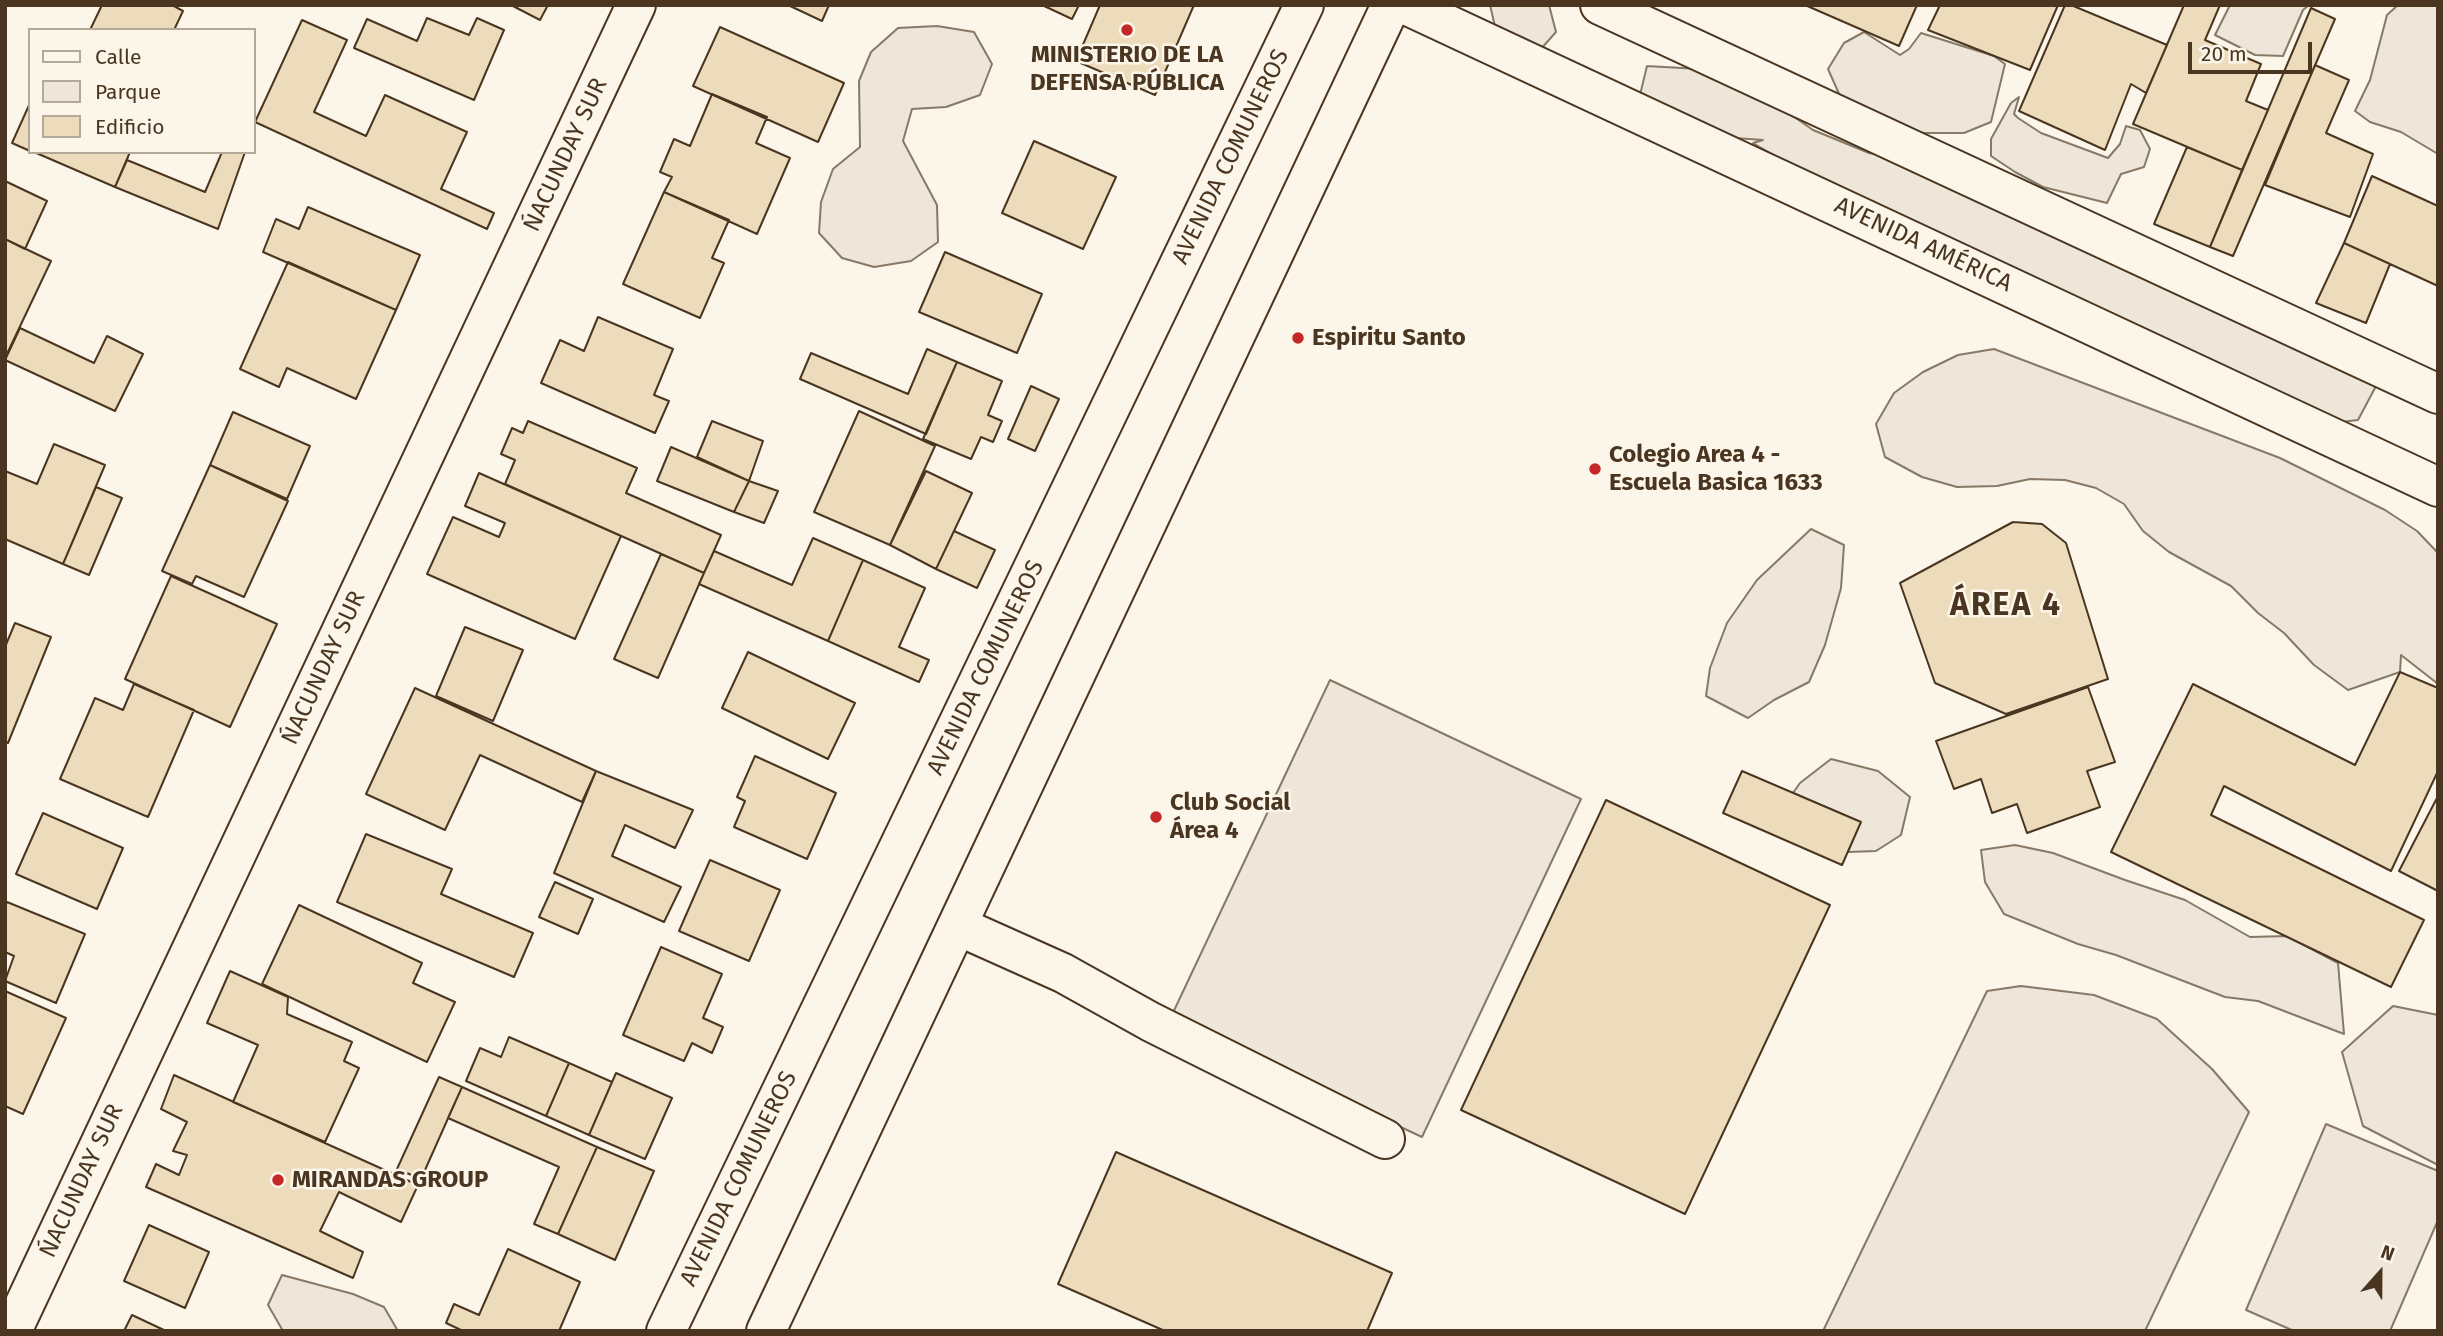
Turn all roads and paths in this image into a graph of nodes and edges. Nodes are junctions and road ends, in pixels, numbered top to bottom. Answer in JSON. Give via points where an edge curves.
{"nodes":[{"id":1,"x":636,"y":5,"type":"edge"},
{"id":2,"x":1304,"y":5,"type":"edge"},
{"id":3,"x":1391,"y":5,"type":"edge"},
{"id":4,"x":1406,"y":5,"type":"edge"},
{"id":5,"x":1600,"y":5,"type":"edge"},
{"id":6,"x":2438,"y":394,"type":"edge"},
{"id":7,"x":2438,"y":487,"type":"edge"},
{"id":8,"x":958,"y":926,"type":"junction"},
{"id":9,"x":1385,"y":1139,"type":"dead end"},
{"id":10,"x":12,"y":1331,"type":"edge"},
{"id":11,"x":666,"y":1331,"type":"edge"},
{"id":12,"x":766,"y":1331,"type":"edge"}],
"edges":[{"from":1,"to":10,"type":"street","name":"ŃACUNDAY SUR"},
{"from":2,"to":11,"type":"street","name":"AVENIDA COMUNEROS"},
{"from":3,"to":8,"type":"street"},
{"from":4,"to":7,"type":"street","name":"AVENIDA AMÉRICA"},
{"from":5,"to":6,"type":"street"},
{"from":8,"to":9,"type":"street","via":[[1063,972],[1151,1022]]},
{"from":8,"to":12,"type":"street"}]}
